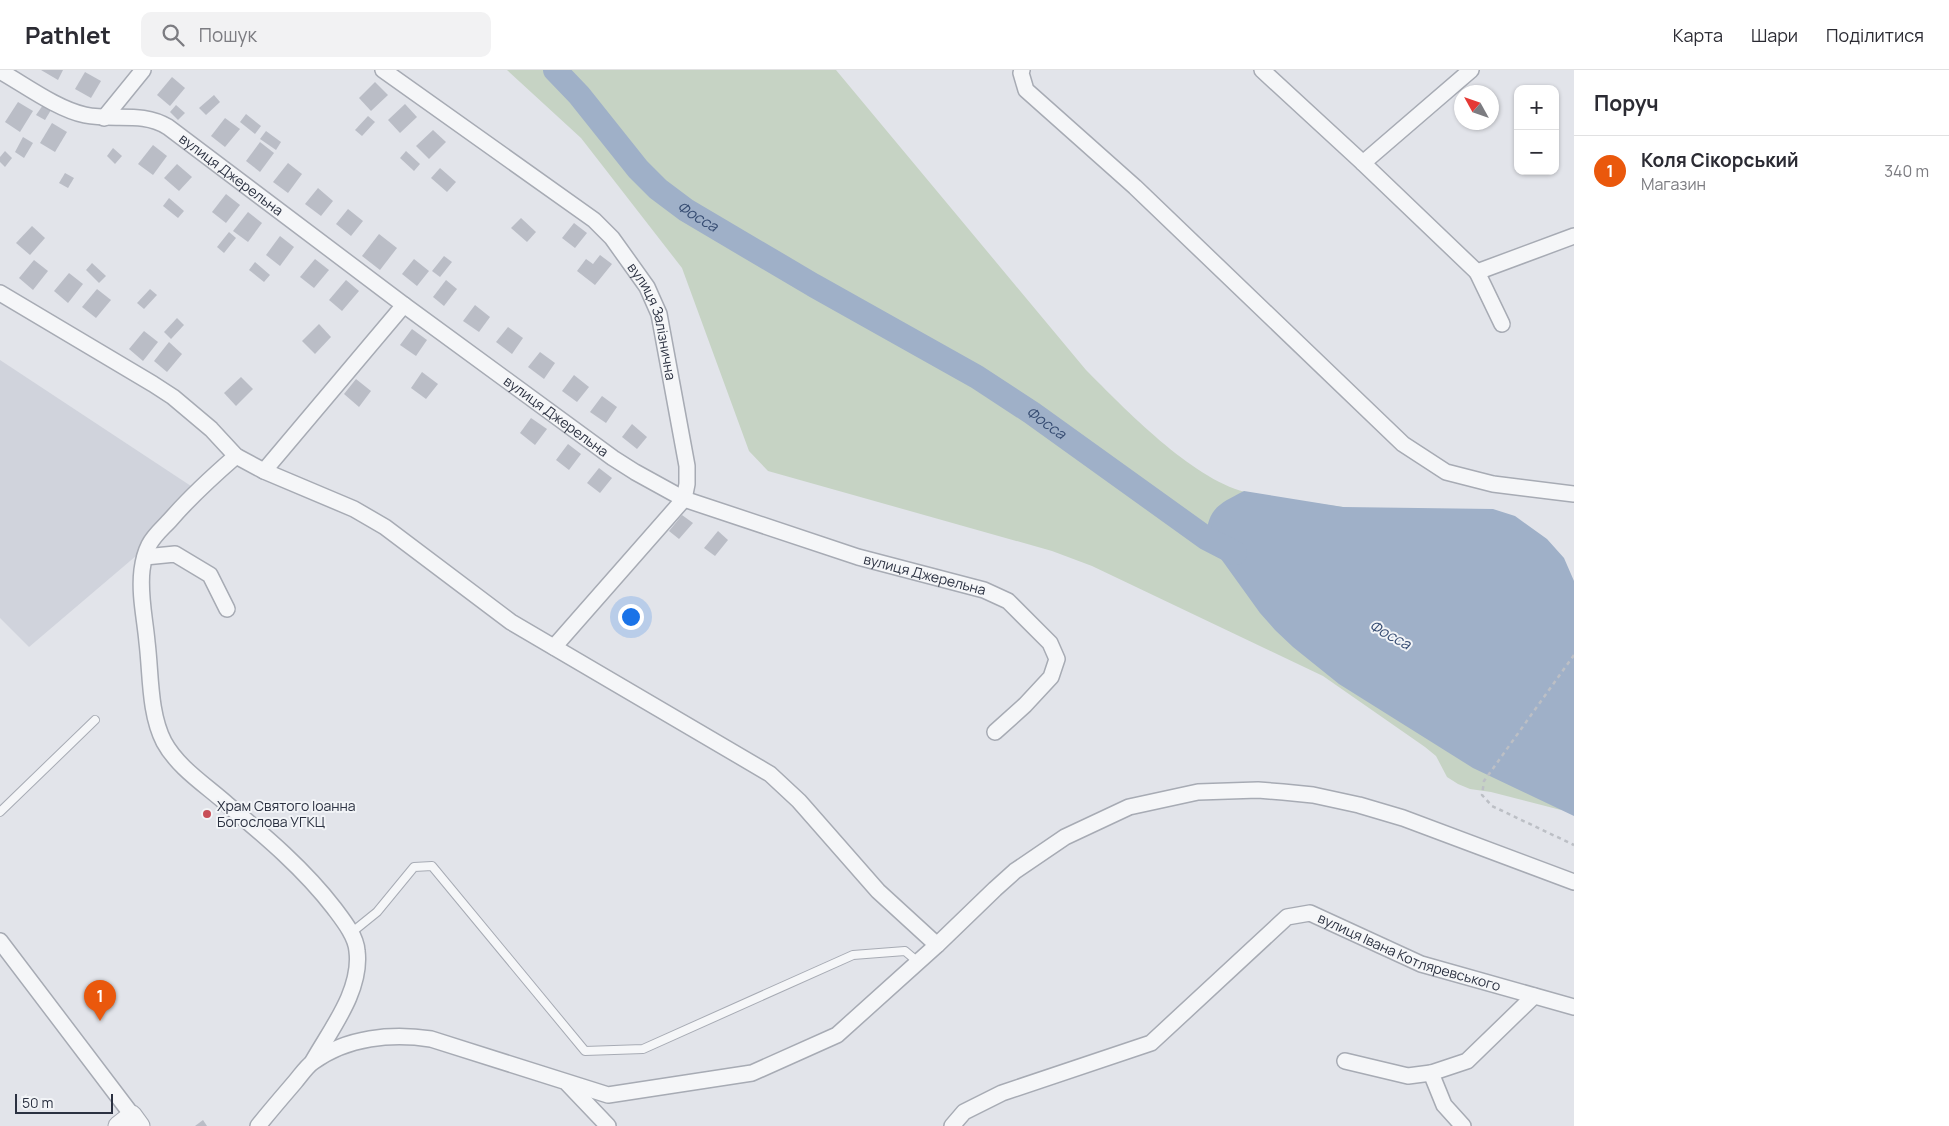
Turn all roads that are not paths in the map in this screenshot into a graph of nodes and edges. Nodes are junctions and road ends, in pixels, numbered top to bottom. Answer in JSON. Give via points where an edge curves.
{"nodes":[{"id":1,"x":0,"y":70,"type":"edge"},
{"id":2,"x":143,"y":70,"type":"edge"},
{"id":3,"x":382,"y":70,"type":"edge"},
{"id":4,"x":1022,"y":70,"type":"edge"},
{"id":5,"x":1262,"y":70,"type":"edge"},
{"id":6,"x":1471,"y":70,"type":"edge"},
{"id":7,"x":104,"y":118,"type":"junction"},
{"id":8,"x":1363,"y":163,"type":"junction"},
{"id":9,"x":1574,"y":236,"type":"edge"},
{"id":10,"x":1477,"y":272,"type":"junction"},
{"id":11,"x":0,"y":293,"type":"edge"},
{"id":12,"x":404,"y":305,"type":"junction"},
{"id":13,"x":1502,"y":324,"type":"dead end"},
{"id":14,"x":236,"y":456,"type":"junction"},
{"id":15,"x":264,"y":471,"type":"junction"},
{"id":16,"x":1574,"y":494,"type":"edge"},
{"id":17,"x":684,"y":499,"type":"junction"},
{"id":18,"x":145,"y":557,"type":"junction"},
{"id":19,"x":227,"y":609,"type":"dead end"},
{"id":20,"x":554,"y":647,"type":"junction"},
{"id":21,"x":95,"y":720,"type":"dead end"},
{"id":22,"x":995,"y":732,"type":"dead end"},
{"id":23,"x":0,"y":812,"type":"edge"},
{"id":24,"x":1574,"y":882,"type":"edge"},
{"id":25,"x":350,"y":933,"type":"junction"},
{"id":26,"x":0,"y":941,"type":"edge"},
{"id":27,"x":937,"y":945,"type":"junction"},
{"id":28,"x":918,"y":962,"type":"junction"},
{"id":29,"x":1534,"y":996,"type":"junction"},
{"id":30,"x":1574,"y":1006,"type":"edge"},
{"id":31,"x":312,"y":1062,"type":"junction"},
{"id":32,"x":1345,"y":1062,"type":"dead end"},
{"id":33,"x":1431,"y":1073,"type":"junction"},
{"id":34,"x":565,"y":1081,"type":"junction"},
{"id":35,"x":130,"y":1122,"type":"edge"},
{"id":36,"x":258,"y":1126,"type":"edge"},
{"id":37,"x":608,"y":1126,"type":"edge"},
{"id":38,"x":952,"y":1126,"type":"edge"},
{"id":39,"x":1463,"y":1126,"type":"edge"}],
"edges":[{"from":1,"to":7,"type":"street","name":"вулиця Джерельна","via":[[75,112]]},
{"from":2,"to":7,"type":"street"},
{"from":3,"to":17,"type":"street","name":"вулиця Залізнична","via":[[594,220],[612,238],[647,287],[663,327],[687,466]]},
{"from":4,"to":16,"type":"street","via":[[1026,90],[1135,188],[1403,444],[1446,472],[1493,484]]},
{"from":5,"to":8,"type":"street"},
{"from":6,"to":8,"type":"street"},
{"from":7,"to":12,"type":"street","name":"вулиця Джерельна","via":[[147,118],[168,127]]},
{"from":8,"to":10,"type":"street"},
{"from":9,"to":10,"type":"street"},
{"from":10,"to":13,"type":"street"},
{"from":11,"to":14,"type":"street","via":[[153,384],[196,416]]},
{"from":12,"to":15,"type":"street"},
{"from":12,"to":17,"type":"street","name":"вулиця Джерельна","via":[[619,462]]},
{"from":14,"to":15,"type":"street"},
{"from":14,"to":18,"type":"street","via":[[197,490],[164,526],[150,544]]},
{"from":15,"to":20,"type":"street","via":[[354,509],[385,527],[495,612]]},
{"from":17,"to":20,"type":"street"},
{"from":17,"to":22,"type":"street","name":"вулиця Джерельна","via":[[858,557],[984,590],[1008,601],[1050,643],[1057,659],[1051,677]]},
{"from":18,"to":19,"type":"street","via":[[176,554],[210,574]]},
{"from":18,"to":25,"type":"street","via":[[141,584],[155,718],[164,743],[178,762],[277,847],[320,890]]},
{"from":20,"to":27,"type":"street","via":[[770,774],[799,801],[878,891]]},
{"from":21,"to":23,"type":"lane"},
{"from":24,"to":27,"type":"street","via":[[1403,818],[1344,801],[1258,790],[1198,792],[1129,807],[1065,837],[1015,871]]},
{"from":25,"to":28,"type":"lane","via":[[377,912],[414,867],[432,866],[585,1051],[643,1049],[854,955],[905,951]]},
{"from":25,"to":31,"type":"street","via":[[358,949],[354,982],[344,1007]]},
{"from":26,"to":35,"type":"street"},
{"from":27,"to":28,"type":"street"},
{"from":28,"to":34,"type":"street","via":[[837,1035],[752,1073],[608,1095]]},
{"from":29,"to":30,"type":"street","name":"вулиця Івана Котляревського"},
{"from":29,"to":33,"type":"street","via":[[1467,1061]]},
{"from":29,"to":38,"type":"street","name":"вулиця Івана Котляревського","via":[[1421,964],[1310,913],[1287,917],[1151,1043],[1002,1093],[964,1112]]},
{"from":31,"to":34,"type":"street","via":[[368,1039],[410,1036],[466,1049]]},
{"from":31,"to":36,"type":"street"},
{"from":32,"to":33,"type":"street","via":[[1408,1076]]},
{"from":33,"to":39,"type":"street","via":[[1444,1105]]},
{"from":34,"to":37,"type":"street"}]}
